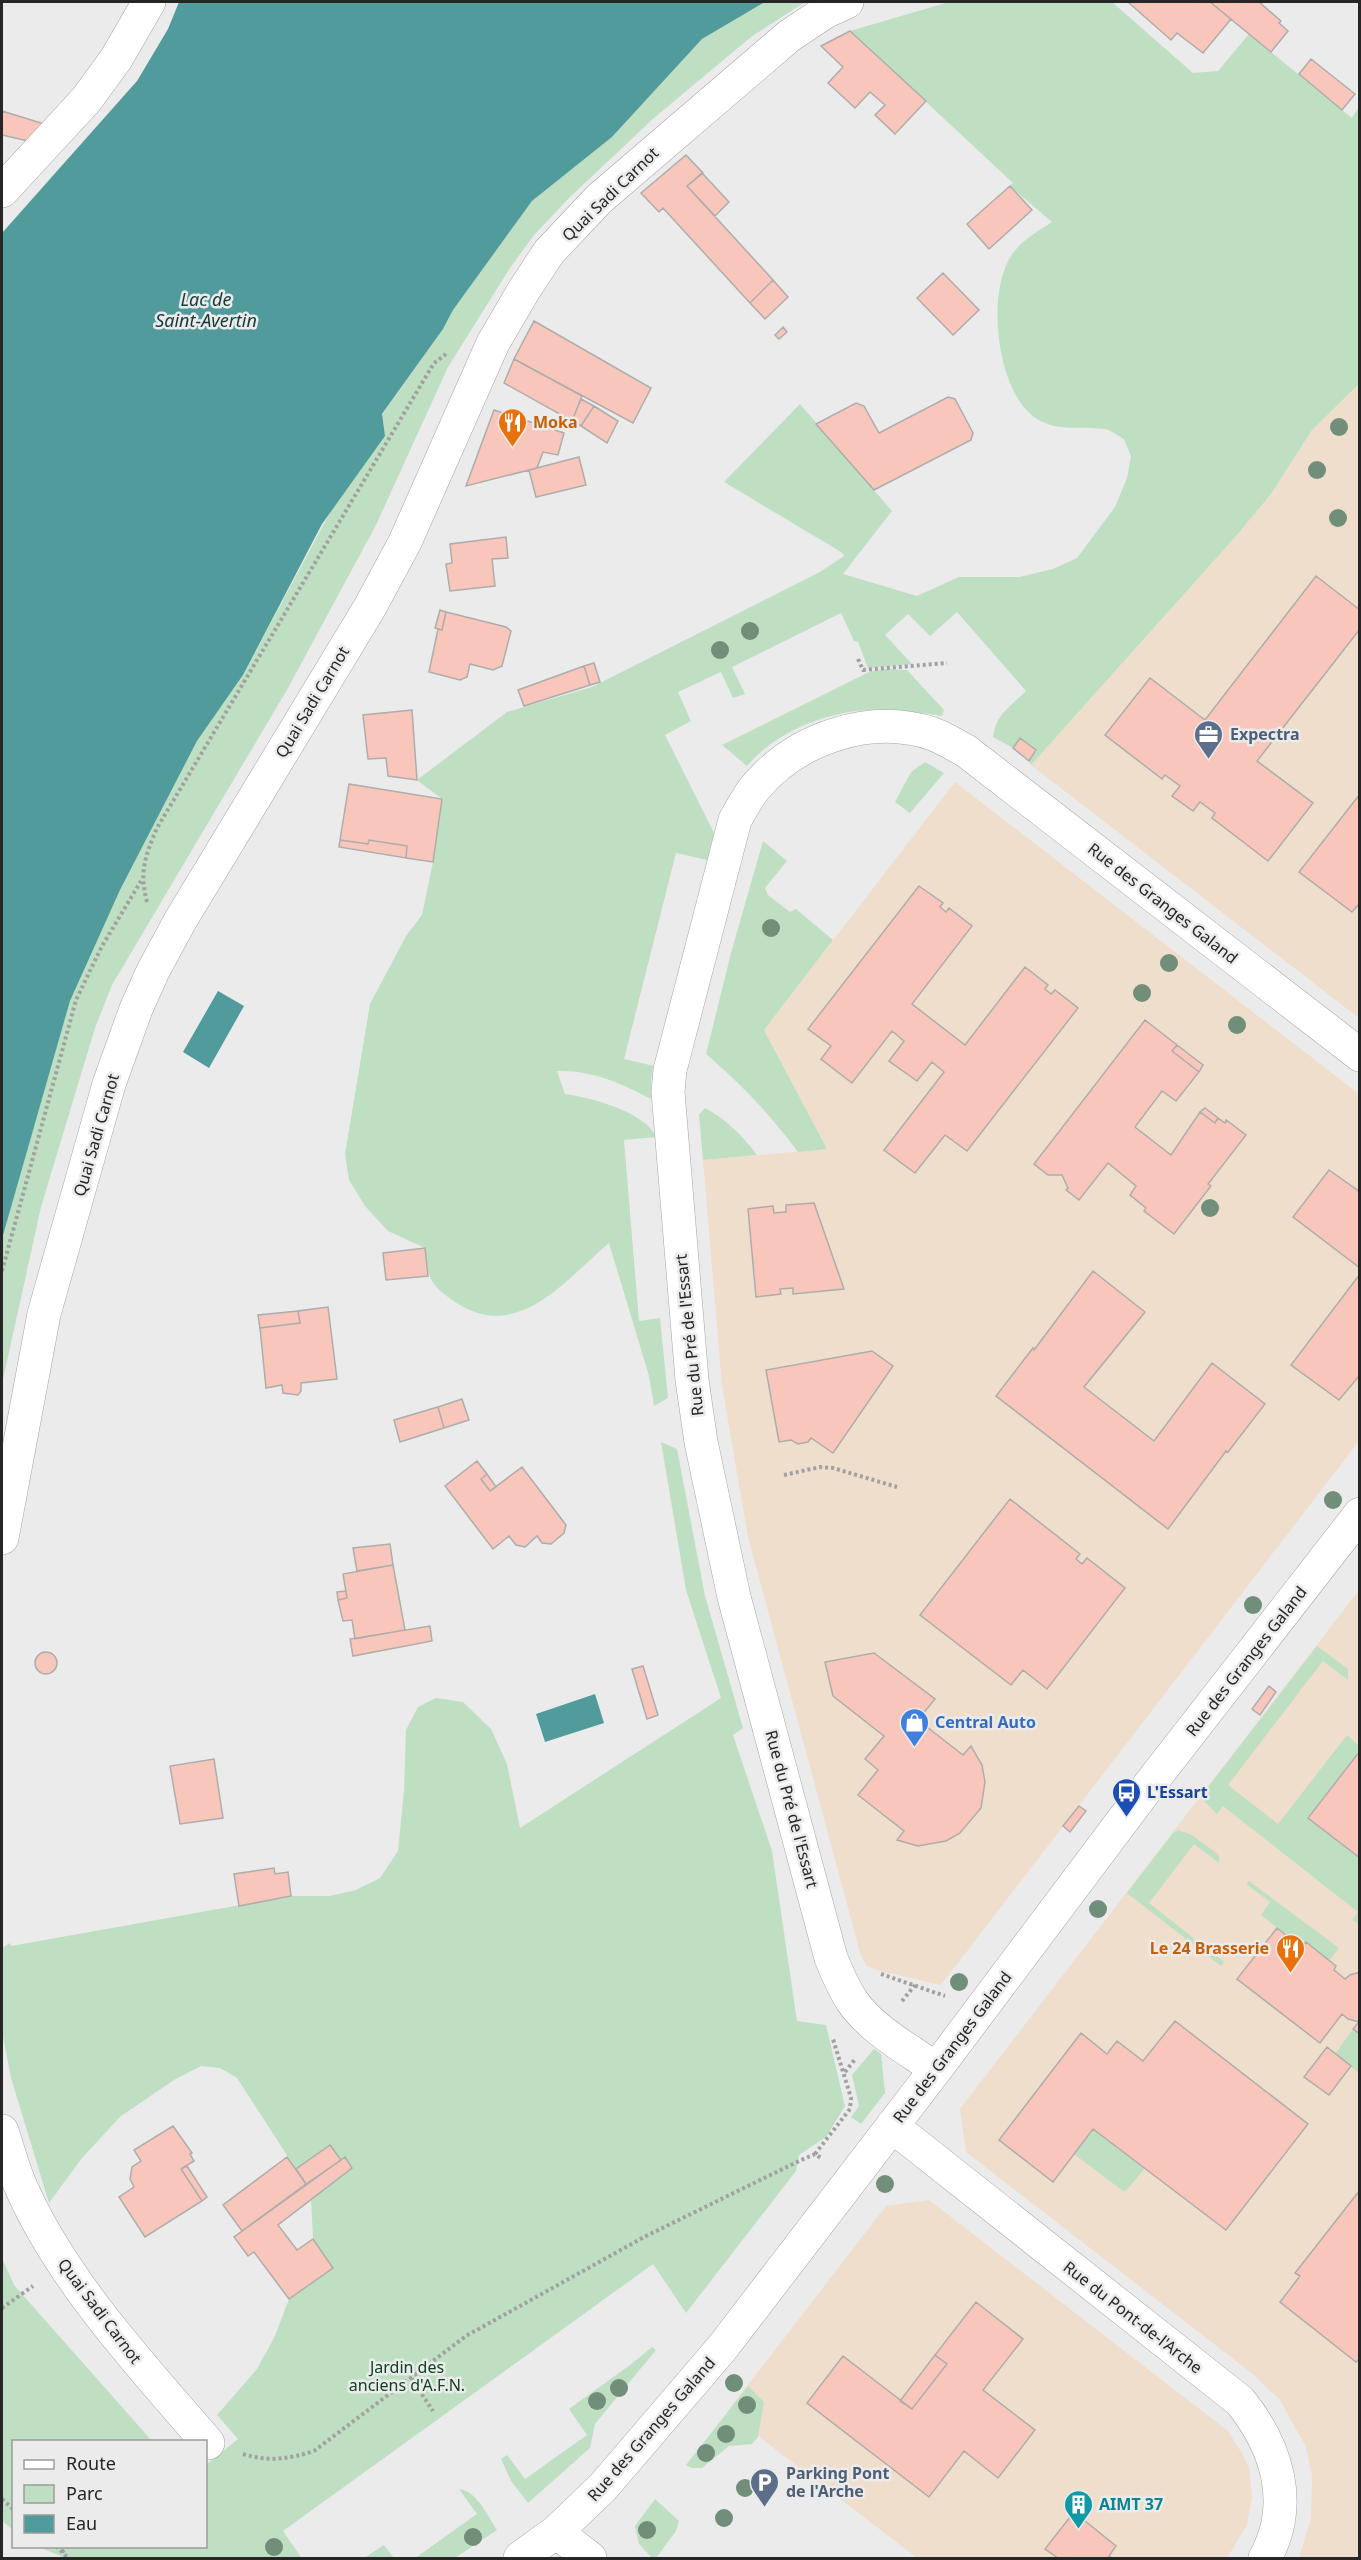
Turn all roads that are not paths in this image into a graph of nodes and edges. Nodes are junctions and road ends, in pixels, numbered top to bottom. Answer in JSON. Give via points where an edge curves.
{"nodes":[{"id":1,"x":149,"y":2,"type":"edge"},
{"id":2,"x":847,"y":2,"type":"edge"},
{"id":3,"x":2,"y":190,"type":"edge"},
{"id":4,"x":966,"y":751,"type":"joint"},
{"id":5,"x":1359,"y":1055,"type":"edge"},
{"id":6,"x":1359,"y":1514,"type":"edge"},
{"id":7,"x":2,"y":1538,"type":"edge"},
{"id":8,"x":936,"y":2069,"type":"junction"},
{"id":9,"x":892,"y":2126,"type":"junction"},
{"id":10,"x":2,"y":2131,"type":"edge"},
{"id":11,"x":205,"y":2440,"type":"edge"},
{"id":12,"x":556,"y":2532,"type":"junction"},
{"id":13,"x":520,"y":2559,"type":"edge"},
{"id":14,"x":590,"y":2559,"type":"edge"},
{"id":15,"x":1265,"y":2559,"type":"edge"}],
"edges":[{"from":1,"to":3,"type":"street","via":[[116,59],[86,100]]},
{"from":2,"to":7,"type":"street","name":"Quai Sadi Carnot","via":[[789,36],[600,199],[549,252],[493,343],[400,551],[370,607],[180,921],[136,1009],[109,1084],[44,1314]]},
{"from":4,"to":5,"type":"street","name":"Rue des Granges Galand"},
{"from":4,"to":8,"type":"street","name":"Rue du Pré de l'Essart","via":[[933,734],[909,729],[875,727],[845,731],[816,741],[783,762],[754,789],[735,820],[670,1070],[668,1092],[692,1380],[701,1442],[734,1597],[831,1958],[842,1984],[863,2014]]},
{"from":6,"to":8,"type":"street","name":"Rue des Granges Galand"},
{"from":8,"to":9,"type":"street","name":"Rue des Granges Galand"},
{"from":9,"to":12,"type":"street","name":"Rue des Granges Galand","via":[[665,2416],[603,2487]]},
{"from":9,"to":15,"type":"street","name":"Rue du Pont-de-l'Arche","via":[[1240,2402],[1257,2423],[1277,2471],[1278,2522],[1275,2541]]},
{"from":10,"to":11,"type":"street","name":"Quai Sadi Carnot","via":[[21,2187],[63,2264]]},
{"from":12,"to":13,"type":"street","name":"Rue des Granges Galand"},
{"from":12,"to":14,"type":"street"}]}
